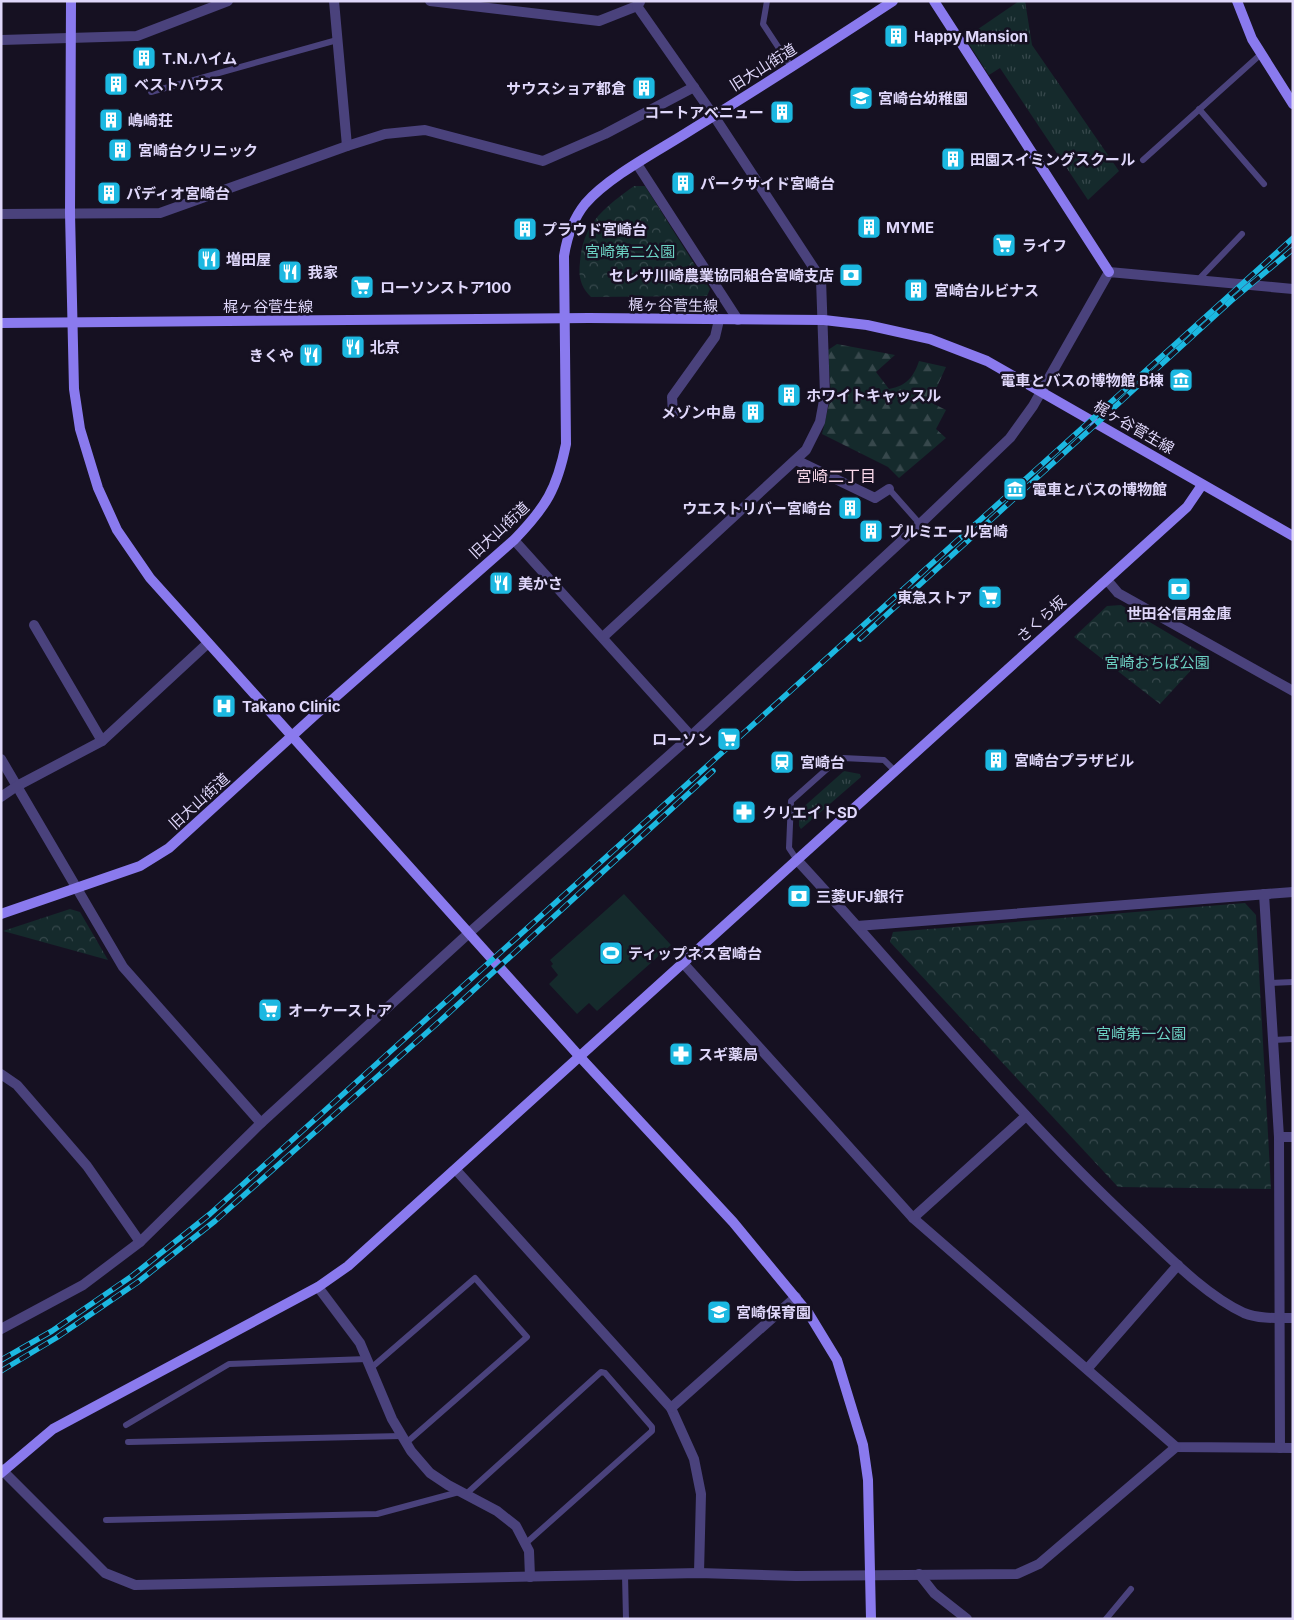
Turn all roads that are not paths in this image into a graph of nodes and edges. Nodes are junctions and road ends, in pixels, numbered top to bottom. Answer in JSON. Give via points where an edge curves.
{"nodes":[{"id":1,"x":71,"y":1,"type":"edge"},
{"id":2,"x":228,"y":1,"type":"edge"},
{"id":3,"x":334,"y":1,"type":"edge"},
{"id":4,"x":430,"y":1,"type":"edge"},
{"id":5,"x":767,"y":1,"type":"edge"},
{"id":6,"x":893,"y":1,"type":"edge"},
{"id":7,"x":934,"y":1,"type":"edge"},
{"id":8,"x":1237,"y":1,"type":"edge"},
{"id":9,"x":639,"y":4,"type":"edge"},
{"id":10,"x":71,"y":38,"type":"junction"},
{"id":11,"x":1,"y":40,"type":"edge"},
{"id":12,"x":337,"y":40,"type":"junction"},
{"id":13,"x":1261,"y":54,"type":"junction"},
{"id":14,"x":792,"y":68,"type":"junction"},
{"id":15,"x":694,"y":87,"type":"junction"},
{"id":16,"x":151,"y":92,"type":"dead end"},
{"id":17,"x":1293,"y":104,"type":"edge"},
{"id":18,"x":1200,"y":109,"type":"junction"},
{"id":19,"x":714,"y":116,"type":"junction"},
{"id":20,"x":347,"y":146,"type":"junction"},
{"id":21,"x":1144,"y":160,"type":"dead end"},
{"id":22,"x":638,"y":164,"type":"junction"},
{"id":23,"x":1264,"y":184,"type":"dead end"},
{"id":24,"x":70,"y":213,"type":"junction"},
{"id":25,"x":1,"y":214,"type":"edge"},
{"id":26,"x":1242,"y":234,"type":"dead end"},
{"id":27,"x":1109,"y":272,"type":"junction"},
{"id":28,"x":1198,"y":280,"type":"junction"},
{"id":29,"x":1293,"y":289,"type":"edge"},
{"id":30,"x":565,"y":319,"type":"junction"},
{"id":31,"x":719,"y":320,"type":"junction"},
{"id":32,"x":738,"y":320,"type":"junction"},
{"id":33,"x":824,"y":320,"type":"junction"},
{"id":34,"x":73,"y":322,"type":"junction"},
{"id":35,"x":1,"y":323,"type":"edge"},
{"id":36,"x":1042,"y":391,"type":"junction"},
{"id":37,"x":672,"y":414,"type":"dead end"},
{"id":38,"x":796,"y":460,"type":"junction"},
{"id":39,"x":1202,"y":485,"type":"junction"},
{"id":40,"x":889,"y":488,"type":"joint"},
{"id":41,"x":920,"y":524,"type":"junction"},
{"id":42,"x":1293,"y":536,"type":"edge"},
{"id":43,"x":514,"y":540,"type":"junction"},
{"id":44,"x":1106,"y":580,"type":"junction"},
{"id":45,"x":34,"y":625,"type":"dead end"},
{"id":46,"x":603,"y":637,"type":"junction"},
{"id":47,"x":208,"y":643,"type":"junction"},
{"id":48,"x":1293,"y":691,"type":"edge"},
{"id":49,"x":292,"y":736,"type":"junction"},
{"id":50,"x":691,"y":736,"type":"junction"},
{"id":51,"x":102,"y":741,"type":"junction"},
{"id":52,"x":1,"y":759,"type":"edge"},
{"id":53,"x":895,"y":771,"type":"junction"},
{"id":54,"x":17,"y":786,"type":"junction"},
{"id":55,"x":1,"y":797,"type":"edge"},
{"id":56,"x":797,"y":860,"type":"junction"},
{"id":57,"x":79,"y":889,"type":"junction"},
{"id":58,"x":1293,"y":892,"type":"edge"},
{"id":59,"x":1264,"y":894,"type":"junction"},
{"id":60,"x":1,"y":914,"type":"edge"},
{"id":61,"x":857,"y":926,"type":"junction"},
{"id":62,"x":469,"y":933,"type":"junction"},
{"id":63,"x":683,"y":963,"type":"junction"},
{"id":64,"x":1293,"y":982,"type":"edge"},
{"id":65,"x":1269,"y":983,"type":"junction"},
{"id":66,"x":1293,"y":1039,"type":"edge"},
{"id":67,"x":1273,"y":1040,"type":"junction"},
{"id":68,"x":580,"y":1056,"type":"junction"},
{"id":69,"x":1,"y":1074,"type":"edge"},
{"id":70,"x":1026,"y":1116,"type":"junction"},
{"id":71,"x":261,"y":1123,"type":"junction"},
{"id":72,"x":1279,"y":1137,"type":"junction"},
{"id":73,"x":1293,"y":1137,"type":"edge"},
{"id":74,"x":456,"y":1170,"type":"junction"},
{"id":75,"x":913,"y":1218,"type":"junction"},
{"id":76,"x":140,"y":1242,"type":"junction"},
{"id":77,"x":1178,"y":1265,"type":"junction"},
{"id":78,"x":318,"y":1287,"type":"junction"},
{"id":79,"x":796,"y":1297,"type":"junction"},
{"id":80,"x":1280,"y":1318,"type":"junction"},
{"id":81,"x":1293,"y":1318,"type":"edge"},
{"id":82,"x":1,"y":1329,"type":"edge"},
{"id":83,"x":369,"y":1364,"type":"junction"},
{"id":84,"x":1088,"y":1368,"type":"junction"},
{"id":85,"x":672,"y":1408,"type":"junction"},
{"id":86,"x":126,"y":1425,"type":"dead end"},
{"id":87,"x":404,"y":1440,"type":"junction"},
{"id":88,"x":128,"y":1442,"type":"dead end"},
{"id":89,"x":1176,"y":1447,"type":"junction"},
{"id":90,"x":1280,"y":1448,"type":"junction"},
{"id":91,"x":1293,"y":1448,"type":"edge"},
{"id":92,"x":2,"y":1471,"type":"edge"},
{"id":93,"x":463,"y":1493,"type":"junction"},
{"id":94,"x":106,"y":1520,"type":"dead end"},
{"id":95,"x":525,"y":1544,"type":"junction"},
{"id":96,"x":699,"y":1573,"type":"junction"},
{"id":97,"x":625,"y":1574,"type":"junction"},
{"id":98,"x":919,"y":1574,"type":"junction"},
{"id":99,"x":870,"y":1575,"type":"junction"},
{"id":100,"x":530,"y":1577,"type":"junction"},
{"id":101,"x":1131,"y":1589,"type":"dead end"},
{"id":102,"x":626,"y":1619,"type":"edge"},
{"id":103,"x":871,"y":1619,"type":"edge"},
{"id":104,"x":967,"y":1619,"type":"edge"},
{"id":105,"x":1106,"y":1619,"type":"edge"}],
"edges":[{"from":1,"to":10,"type":"street"},
{"from":2,"to":10,"type":"street","via":[[137,36]]},
{"from":3,"to":12,"type":"street"},
{"from":4,"to":9,"type":"street","via":[[599,21]]},
{"from":5,"to":14,"type":"lane","via":[[763,24]]},
{"from":6,"to":14,"type":"street","name":"旧大山街道"},
{"from":7,"to":27,"type":"street"},
{"from":8,"to":13,"type":"street"},
{"from":9,"to":15,"type":"street"},
{"from":10,"to":11,"type":"street"},
{"from":10,"to":24,"type":"street"},
{"from":12,"to":16,"type":"lane"},
{"from":12,"to":20,"type":"street"},
{"from":13,"to":17,"type":"street"},
{"from":13,"to":18,"type":"lane"},
{"from":14,"to":19,"type":"street","name":"旧大山街道"},
{"from":15,"to":19,"type":"street"},
{"from":15,"to":20,"type":"street","via":[[605,134],[543,161],[425,130],[385,134]]},
{"from":18,"to":21,"type":"lane"},
{"from":18,"to":23,"type":"lane"},
{"from":19,"to":22,"type":"street","name":"旧大山街道"},
{"from":19,"to":33,"type":"street","via":[[821,279]]},
{"from":20,"to":24,"type":"street","via":[[160,213]]},
{"from":22,"to":30,"type":"street","name":"旧大山街道","via":[[598,192],[572,226],[564,256]]},
{"from":22,"to":32,"type":"street"},
{"from":24,"to":25,"type":"street"},
{"from":24,"to":34,"type":"street"},
{"from":26,"to":28,"type":"lane"},
{"from":27,"to":28,"type":"street"},
{"from":27,"to":36,"type":"street"},
{"from":28,"to":29,"type":"street"},
{"from":30,"to":31,"type":"street","name":"梶ヶ谷菅生線"},
{"from":30,"to":34,"type":"street","name":"梶ヶ谷菅生線"},
{"from":30,"to":43,"type":"street","name":"旧大山街道","via":[[566,444],[562,465],[556,486],[543,509]]},
{"from":31,"to":32,"type":"street","name":"梶ヶ谷菅生線"},
{"from":31,"to":37,"type":"street","via":[[715,337],[672,397]]},
{"from":32,"to":33,"type":"street","name":"梶ヶ谷菅生線"},
{"from":33,"to":36,"type":"street","name":"梶ヶ谷菅生線","via":[[867,325],[930,339],[987,361]]},
{"from":33,"to":38,"type":"street","via":[[825,395],[820,422],[806,450]]},
{"from":34,"to":35,"type":"street","name":"梶ヶ谷菅生線"},
{"from":34,"to":47,"type":"street","via":[[74,389],[80,429],[98,488],[117,530],[150,578]]},
{"from":36,"to":39,"type":"street","name":"梶ヶ谷菅生線"},
{"from":36,"to":41,"type":"street","via":[[1010,438]]},
{"from":38,"to":40,"type":"street","via":[[876,498]]},
{"from":38,"to":46,"type":"street"},
{"from":39,"to":42,"type":"street","name":"梶ヶ谷菅生線"},
{"from":39,"to":44,"type":"street","name":"さくら坂","via":[[1187,507]]},
{"from":40,"to":41,"type":"lane"},
{"from":41,"to":50,"type":"street"},
{"from":43,"to":46,"type":"street"},
{"from":43,"to":49,"type":"street","name":"旧大山街道"},
{"from":44,"to":48,"type":"street","via":[[1118,593]]},
{"from":44,"to":53,"type":"street","name":"さくら坂"},
{"from":45,"to":51,"type":"street"},
{"from":46,"to":50,"type":"street"},
{"from":47,"to":49,"type":"street"},
{"from":47,"to":51,"type":"street"},
{"from":49,"to":57,"type":"street","name":"旧大山街道","via":[[169,848],[140,866]]},
{"from":49,"to":62,"type":"street"},
{"from":50,"to":62,"type":"street"},
{"from":51,"to":54,"type":"street"},
{"from":52,"to":54,"type":"street"},
{"from":53,"to":56,"type":"street","name":"さくら坂"},
{"from":53,"to":56,"type":"lane","via":[[884,760],[843,758],[790,801],[789,848]]},
{"from":54,"to":55,"type":"street"},
{"from":54,"to":57,"type":"street"},
{"from":56,"to":61,"type":"street"},
{"from":56,"to":63,"type":"street","name":"さくら坂"},
{"from":57,"to":60,"type":"street","name":"旧大山街道"},
{"from":57,"to":71,"type":"street","via":[[123,967]]},
{"from":58,"to":59,"type":"street"},
{"from":59,"to":61,"type":"street"},
{"from":59,"to":65,"type":"street"},
{"from":61,"to":70,"type":"street"},
{"from":62,"to":68,"type":"street"},
{"from":62,"to":71,"type":"street"},
{"from":63,"to":68,"type":"street","name":"さくら坂"},
{"from":63,"to":75,"type":"street"},
{"from":64,"to":65,"type":"lane"},
{"from":65,"to":67,"type":"street"},
{"from":66,"to":67,"type":"lane"},
{"from":67,"to":72,"type":"street"},
{"from":68,"to":74,"type":"street","name":"さくら坂"},
{"from":68,"to":79,"type":"street","via":[[733,1222]]},
{"from":69,"to":76,"type":"street","via":[[17,1085],[87,1166]]},
{"from":70,"to":75,"type":"street"},
{"from":70,"to":77,"type":"street"},
{"from":71,"to":76,"type":"street"},
{"from":72,"to":73,"type":"street"},
{"from":72,"to":80,"type":"street"},
{"from":74,"to":78,"type":"street","name":"さくら坂","via":[[348,1266]]},
{"from":74,"to":85,"type":"street"},
{"from":75,"to":84,"type":"street"},
{"from":76,"to":82,"type":"street","via":[[83,1284]]},
{"from":77,"to":80,"type":"street","via":[[1224,1302],[1245,1313]]},
{"from":77,"to":84,"type":"street"},
{"from":78,"to":83,"type":"street","via":[[360,1342]]},
{"from":78,"to":92,"type":"street","name":"さくら坂","via":[[53,1429]]},
{"from":79,"to":85,"type":"street"},
{"from":79,"to":99,"type":"street","via":[[837,1360],[857,1420],[868,1480]]},
{"from":80,"to":81,"type":"street"},
{"from":80,"to":90,"type":"street"},
{"from":83,"to":86,"type":"lane","via":[[229,1364]]},
{"from":83,"to":87,"type":"street"},
{"from":83,"to":87,"type":"lane","via":[[476,1278],[527,1337]]},
{"from":84,"to":89,"type":"street"},
{"from":85,"to":96,"type":"street","via":[[694,1459],[701,1494]]},
{"from":87,"to":88,"type":"lane"},
{"from":87,"to":93,"type":"street","via":[[430,1473]]},
{"from":89,"to":90,"type":"street"},
{"from":89,"to":98,"type":"street","via":[[1038,1564],[1017,1574]]},
{"from":90,"to":91,"type":"street"},
{"from":92,"to":100,"type":"street","via":[[105,1574],[135,1585]]},
{"from":93,"to":94,"type":"lane","via":[[377,1514]]},
{"from":93,"to":95,"type":"street","via":[[497,1511],[516,1526]]},
{"from":93,"to":95,"type":"lane","via":[[601,1372],[605,1373],[652,1431]]},
{"from":95,"to":100,"type":"street","via":[[529,1551]]},
{"from":96,"to":97,"type":"street"},
{"from":96,"to":99,"type":"street"},
{"from":97,"to":100,"type":"street"},
{"from":97,"to":102,"type":"lane"},
{"from":98,"to":99,"type":"street"},
{"from":98,"to":104,"type":"street","via":[[934,1593]]},
{"from":99,"to":103,"type":"street"},
{"from":101,"to":105,"type":"lane"}]}
